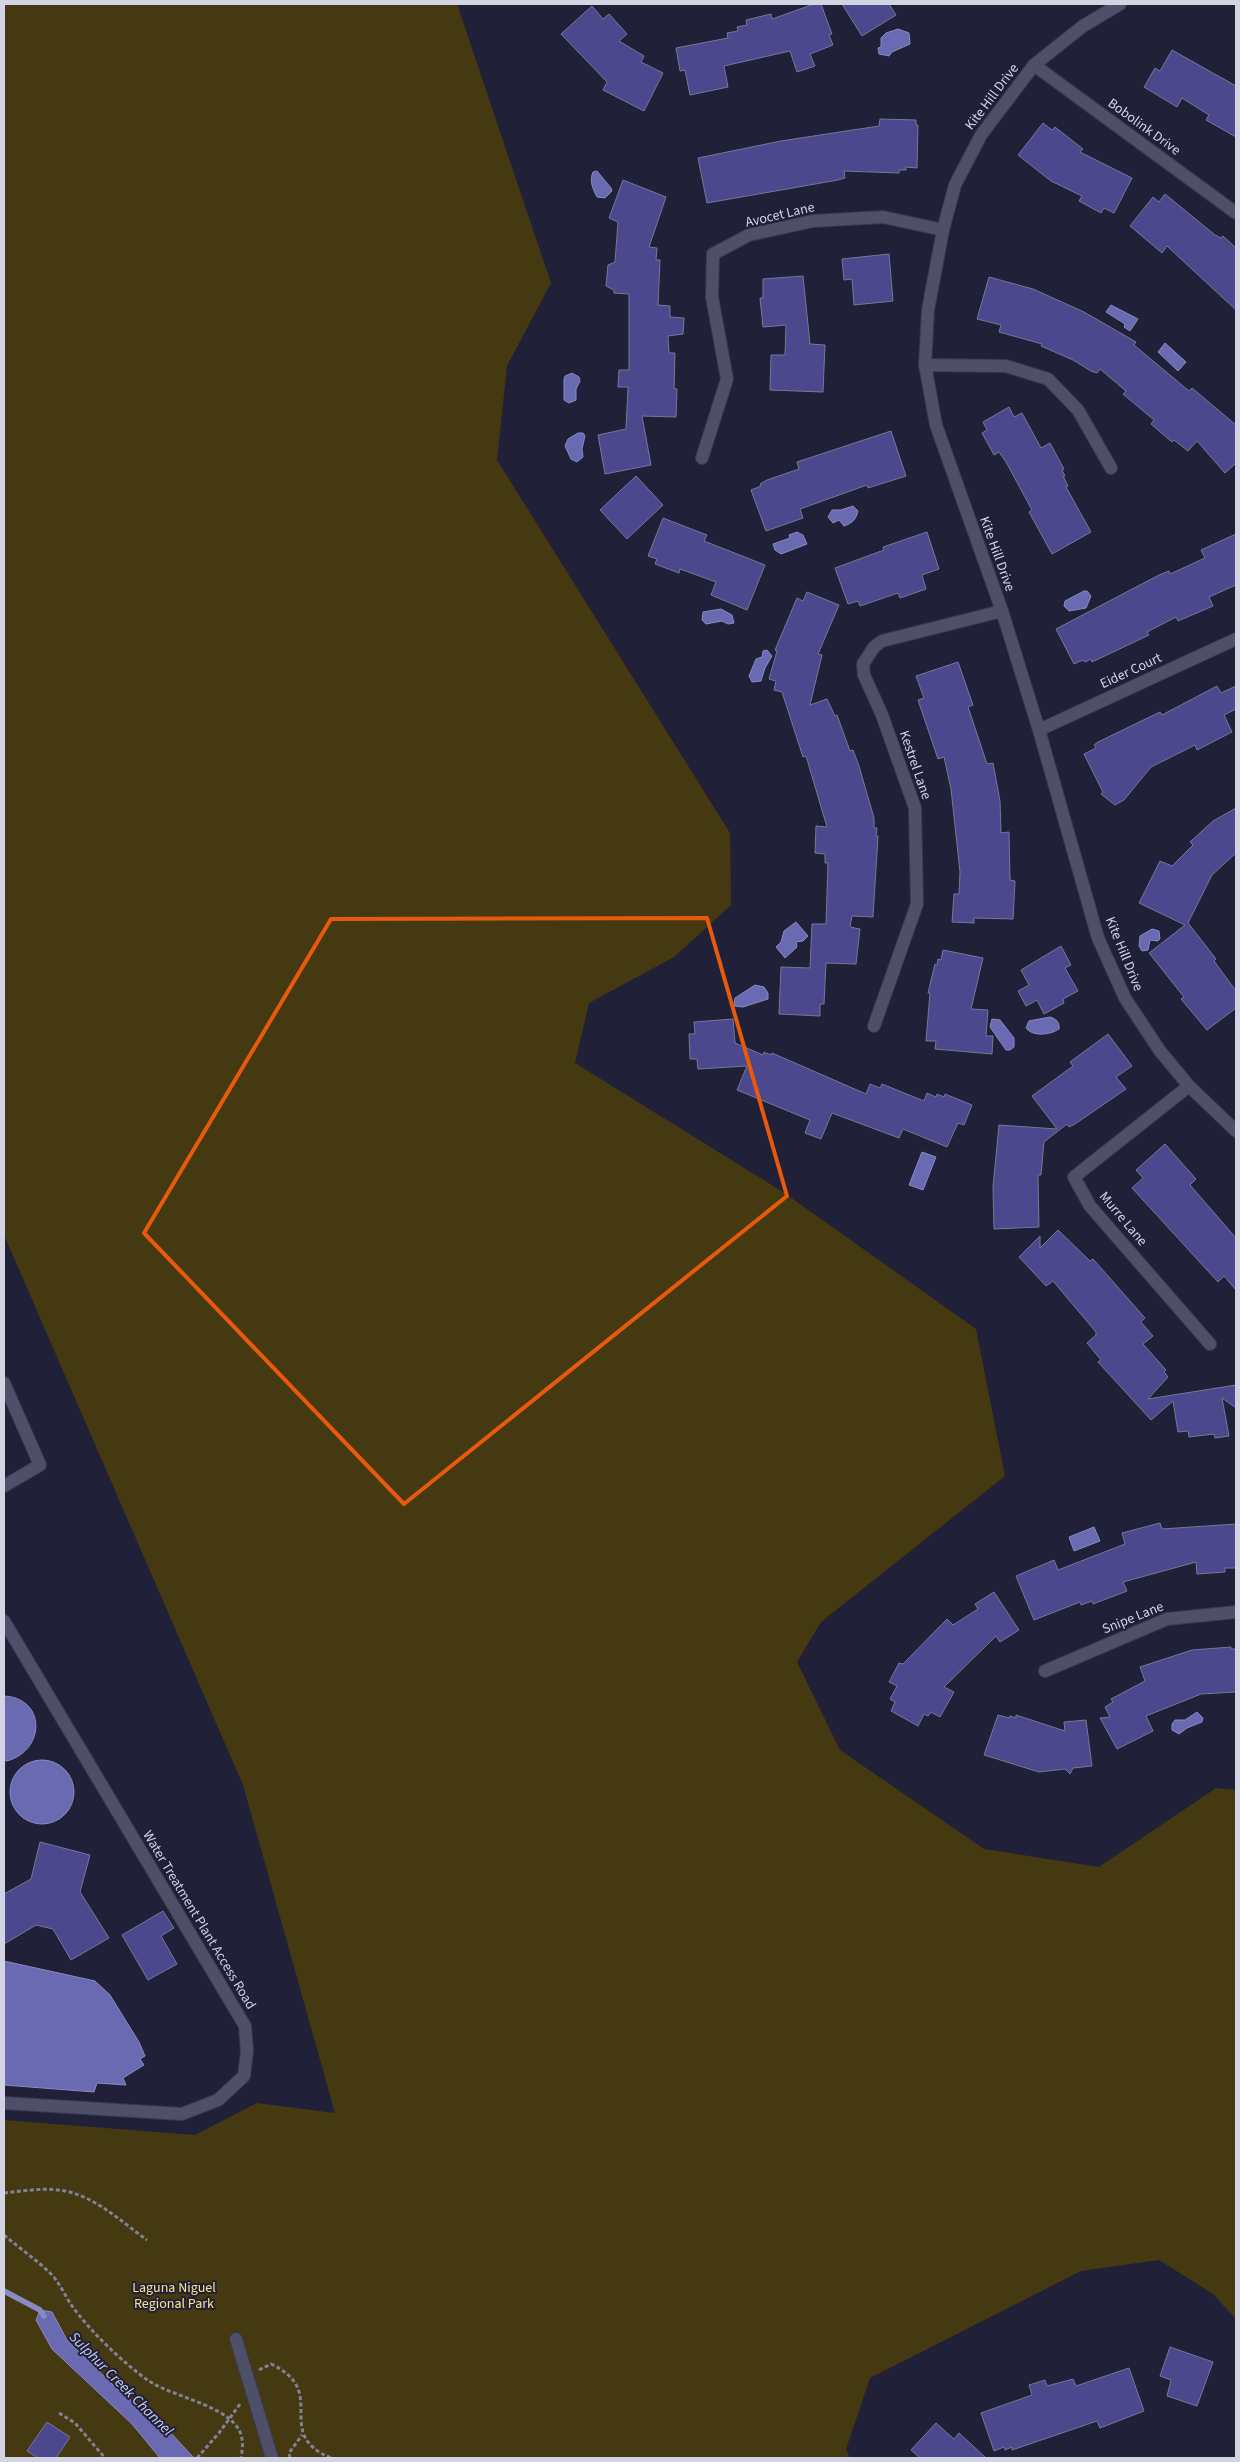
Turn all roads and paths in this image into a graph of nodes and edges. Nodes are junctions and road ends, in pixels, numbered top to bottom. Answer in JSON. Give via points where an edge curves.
{"nodes":[{"id":1,"x":1120,"y":4,"type":"edge"},
{"id":2,"x":1034,"y":66,"type":"junction"},
{"id":3,"x":1236,"y":213,"type":"edge"},
{"id":4,"x":943,"y":230,"type":"junction"},
{"id":5,"x":925,"y":365,"type":"junction"},
{"id":6,"x":702,"y":458,"type":"dead end"},
{"id":7,"x":1111,"y":468,"type":"dead end"},
{"id":8,"x":1002,"y":611,"type":"junction"},
{"id":9,"x":1236,"y":639,"type":"edge"},
{"id":10,"x":1039,"y":730,"type":"junction"},
{"id":11,"x":874,"y":1026,"type":"dead end"},
{"id":12,"x":1189,"y":1086,"type":"junction"},
{"id":13,"x":1236,"y":1131,"type":"edge"},
{"id":14,"x":1210,"y":1344,"type":"dead end"},
{"id":15,"x":4,"y":1383,"type":"edge"},
{"id":16,"x":4,"y":1486,"type":"edge"},
{"id":17,"x":1236,"y":1612,"type":"edge"},
{"id":18,"x":4,"y":1621,"type":"edge"},
{"id":19,"x":1045,"y":1671,"type":"dead end"},
{"id":20,"x":4,"y":2102,"type":"edge"},
{"id":21,"x":4,"y":2193,"type":"edge"},
{"id":22,"x":4,"y":2235,"type":"edge"},
{"id":23,"x":147,"y":2240,"type":"dead end"},
{"id":24,"x":236,"y":2338,"type":"dead end"},
{"id":25,"x":249,"y":2381,"type":"junction"},
{"id":26,"x":59,"y":2413,"type":"dead end"},
{"id":27,"x":230,"y":2418,"type":"junction"},
{"id":28,"x":302,"y":2435,"type":"junction"},
{"id":29,"x":105,"y":2458,"type":"edge"},
{"id":30,"x":197,"y":2458,"type":"edge"},
{"id":31,"x":241,"y":2458,"type":"edge"},
{"id":32,"x":272,"y":2458,"type":"edge"},
{"id":33,"x":290,"y":2458,"type":"edge"},
{"id":34,"x":331,"y":2458,"type":"edge"}],
"edges":[{"from":1,"to":2,"type":"street","name":"Kite Hill Drive","via":[[1084,26]]},
{"from":2,"to":3,"type":"street","name":"Bobolink Drive"},
{"from":2,"to":4,"type":"street","name":"Kite Hill Drive","via":[[981,135],[955,185]]},
{"from":4,"to":5,"type":"street","name":"Kite Hill Drive","via":[[928,310]]},
{"from":4,"to":6,"type":"street","name":"Avocet Lane","via":[[883,217],[814,220],[749,235],[713,254],[712,297],[726,379]]},
{"from":5,"to":7,"type":"street","via":[[1006,366],[1048,379],[1078,410]]},
{"from":5,"to":8,"type":"street","name":"Kite Hill Drive","via":[[936,425]]},
{"from":8,"to":10,"type":"street","name":"Kite Hill Drive"},
{"from":8,"to":11,"type":"street","name":"Kestrel Lane","via":[[882,640],[863,664],[864,675],[915,808],[917,904]]},
{"from":9,"to":10,"type":"street","name":"Eider Court"},
{"from":10,"to":12,"type":"street","name":"Kite Hill Drive","via":[[1098,938],[1125,998],[1160,1052]]},
{"from":12,"to":13,"type":"street","name":"Kite Hill Drive"},
{"from":12,"to":14,"type":"street","name":"Murre Lane","via":[[1074,1177],[1090,1206]]},
{"from":15,"to":16,"type":"street","via":[[40,1465]]},
{"from":17,"to":19,"type":"street","name":"Snipe Lane","via":[[1167,1618]]},
{"from":18,"to":20,"type":"street","name":"Water Treatment Plant Access Road","via":[[245,2026],[248,2051],[244,2076],[218,2100],[182,2114]]},
{"from":21,"to":23,"type":"path","via":[[47,2189],[76,2194],[92,2201]]},
{"from":22,"to":27,"type":"path","via":[[52,2275],[74,2308],[141,2376],[159,2388]]},
{"from":24,"to":25,"type":"street"},
{"from":25,"to":27,"type":"path"},
{"from":25,"to":28,"type":"path","via":[[271,2364],[292,2377],[300,2395]]},
{"from":25,"to":32,"type":"street"},
{"from":26,"to":29,"type":"path","via":[[74,2423]]},
{"from":27,"to":30,"type":"path"},
{"from":27,"to":31,"type":"path","via":[[242,2438]]},
{"from":28,"to":33,"type":"path","via":[[289,2454]]},
{"from":28,"to":34,"type":"path","via":[[315,2451]]}]}
